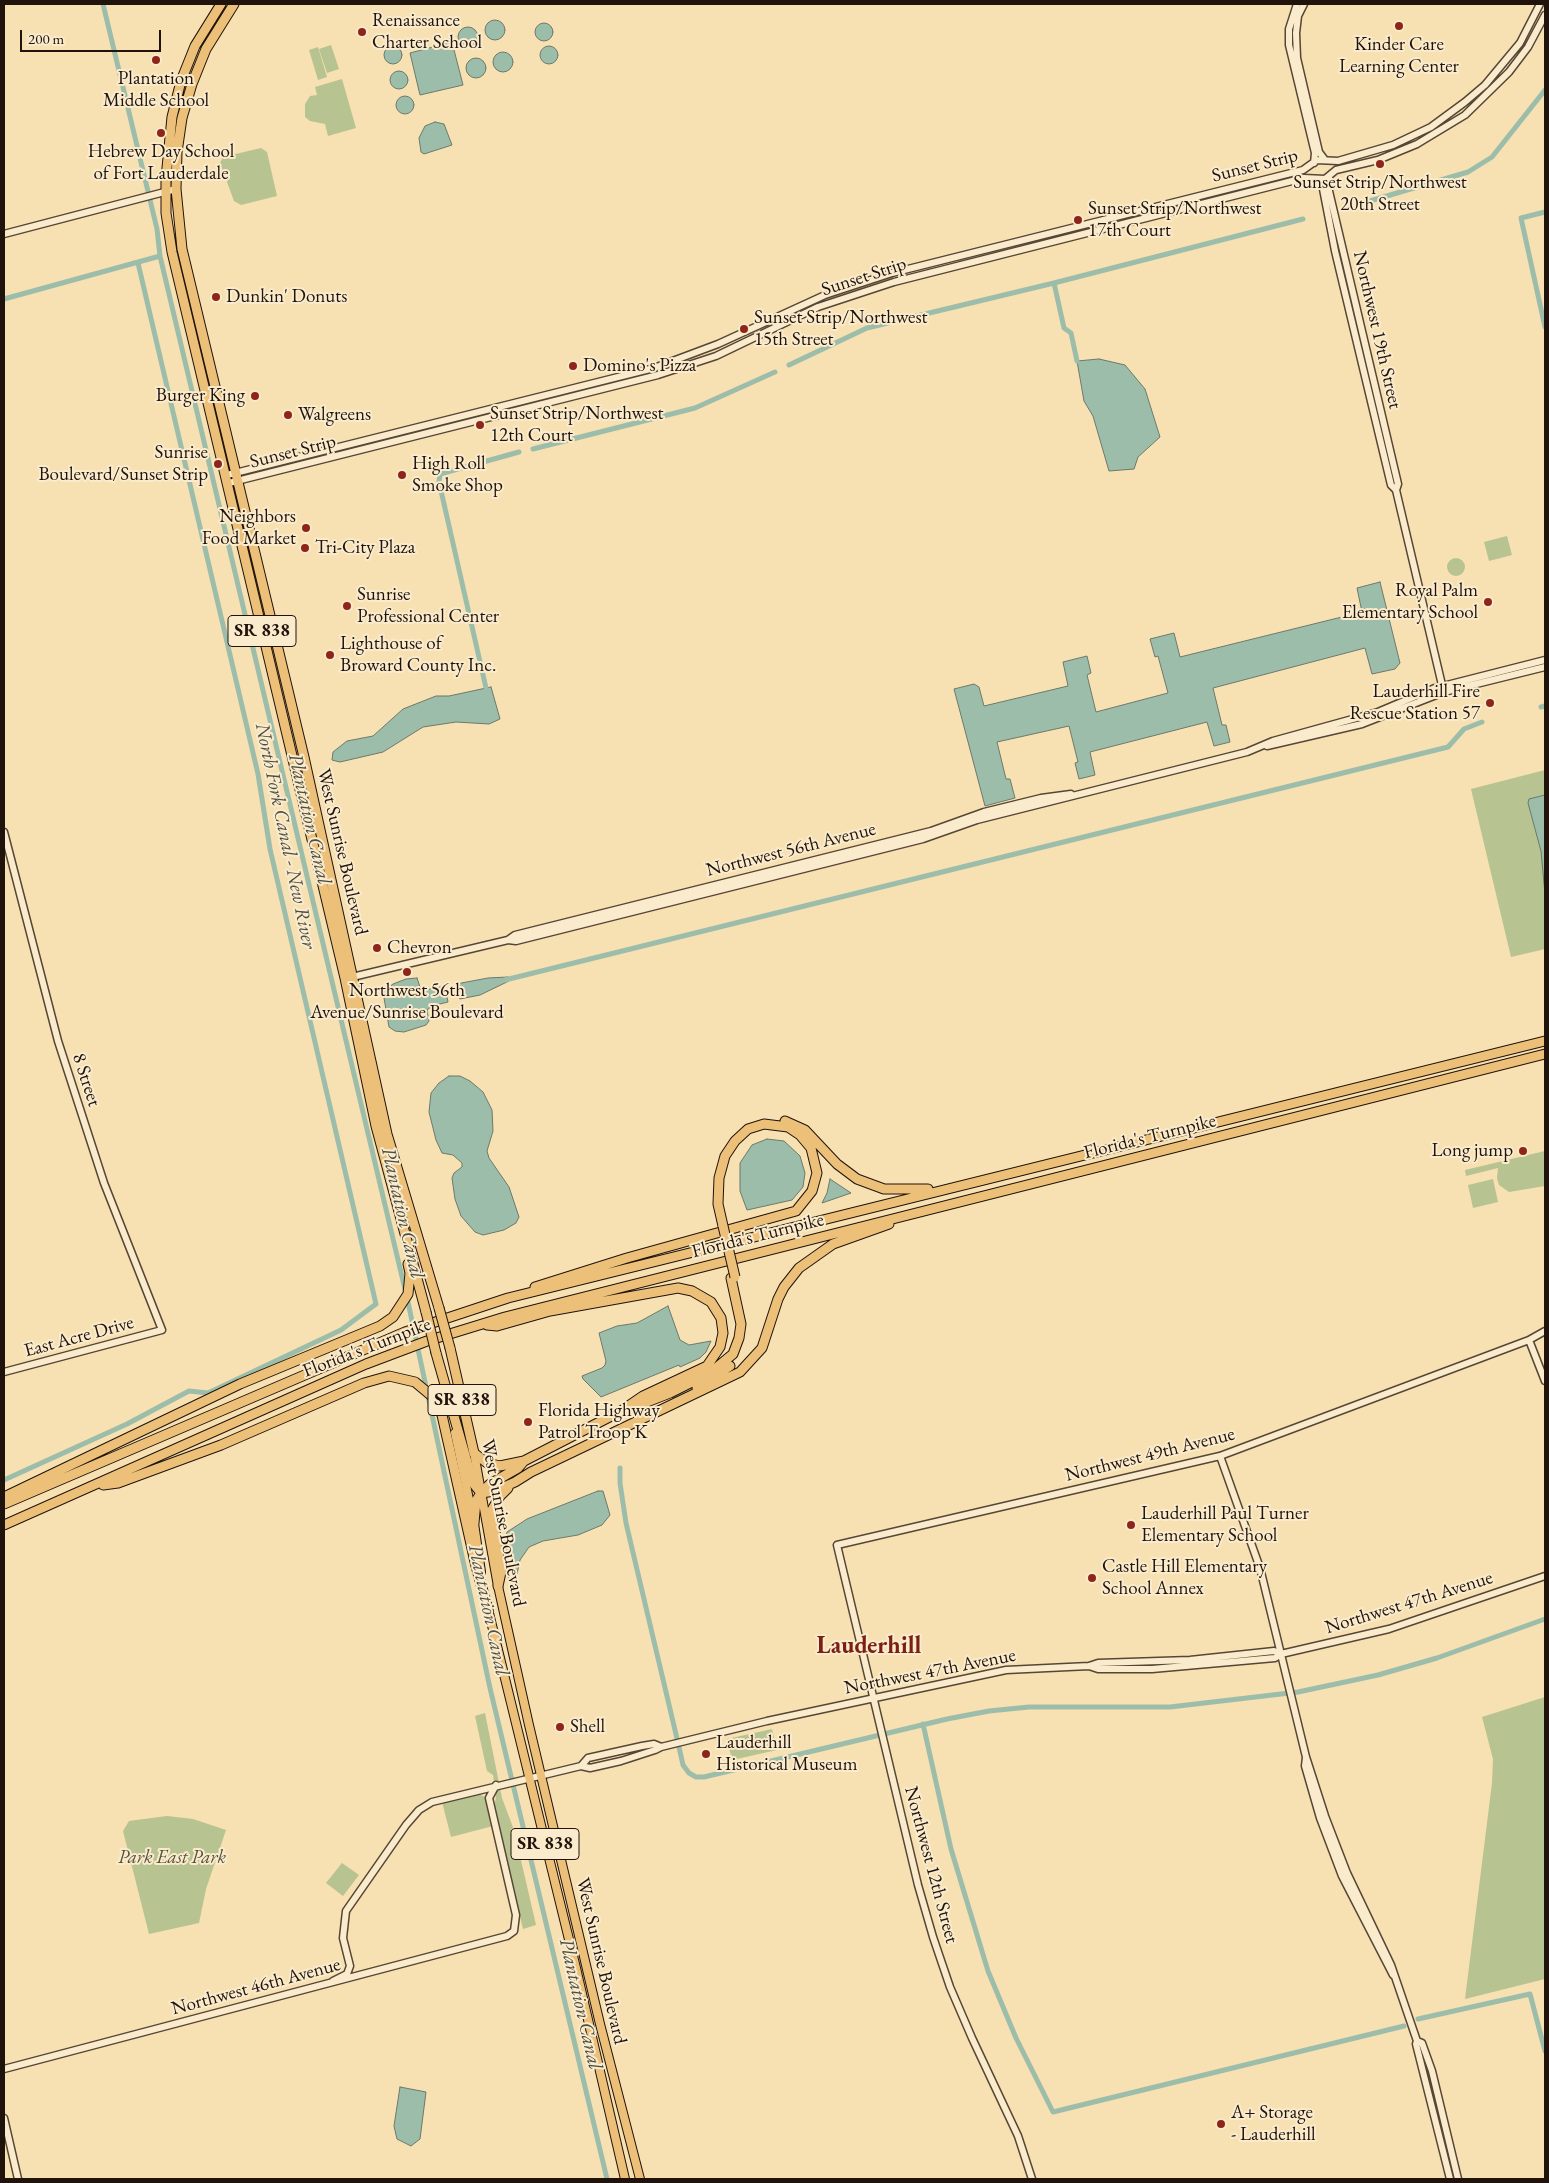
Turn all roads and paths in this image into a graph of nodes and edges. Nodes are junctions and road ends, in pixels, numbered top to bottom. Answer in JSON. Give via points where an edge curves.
{"nodes":[{"id":1,"x":221,"y":4,"type":"edge"},
{"id":2,"x":234,"y":4,"type":"edge"},
{"id":3,"x":1297,"y":4,"type":"edge"},
{"id":4,"x":1304,"y":4,"type":"edge"},
{"id":5,"x":1540,"y":4,"type":"edge"},
{"id":6,"x":1545,"y":15,"type":"edge"},
{"id":7,"x":178,"y":92,"type":"junction"},
{"id":8,"x":180,"y":136,"type":"junction"},
{"id":9,"x":1325,"y":160,"type":"junction"},
{"id":10,"x":1312,"y":164,"type":"junction"},
{"id":11,"x":1330,"y":175,"type":"junction"},
{"id":12,"x":1316,"y":178,"type":"junction"},
{"id":13,"x":176,"y":189,"type":"junction"},
{"id":14,"x":166,"y":191,"type":"junction"},
{"id":15,"x":4,"y":234,"type":"edge"},
{"id":16,"x":803,"y":304,"type":"junction"},
{"id":17,"x":807,"y":313,"type":"junction"},
{"id":18,"x":238,"y":477,"type":"junction"},
{"id":19,"x":228,"y":479,"type":"junction"},
{"id":20,"x":1396,"y":490,"type":"junction"},
{"id":21,"x":257,"y":612,"type":"junction"},
{"id":22,"x":1545,"y":660,"type":"edge"},
{"id":23,"x":1545,"y":667,"type":"edge"},
{"id":24,"x":1442,"y":685,"type":"junction"},
{"id":25,"x":290,"y":706,"type":"junction"},
{"id":26,"x":280,"y":710,"type":"junction"},
{"id":27,"x":1265,"y":746,"type":"junction"},
{"id":28,"x":304,"y":757,"type":"junction"},
{"id":29,"x":304,"y":812,"type":"junction"},
{"id":30,"x":4,"y":832,"type":"edge"},
{"id":31,"x":323,"y":844,"type":"junction"},
{"id":32,"x":349,"y":978,"type":"junction"},
{"id":33,"x":1545,"y":1041,"type":"edge"},
{"id":34,"x":1545,"y":1054,"type":"edge"},
{"id":35,"x":361,"y":1060,"type":"junction"},
{"id":36,"x":948,"y":1188,"type":"junction"},
{"id":37,"x":924,"y":1211,"type":"junction"},
{"id":38,"x":720,"y":1227,"type":"junction"},
{"id":39,"x":733,"y":1278,"type":"junction"},
{"id":40,"x":508,"y":1298,"type":"junction"},
{"id":41,"x":482,"y":1324,"type":"junction"},
{"id":42,"x":162,"y":1330,"type":"joint"},
{"id":43,"x":1545,"y":1331,"type":"edge"},
{"id":44,"x":1529,"y":1340,"type":"junction"},
{"id":45,"x":4,"y":1372,"type":"edge"},
{"id":46,"x":1545,"y":1381,"type":"edge"},
{"id":47,"x":446,"y":1392,"type":"junction"},
{"id":48,"x":669,"y":1405,"type":"junction"},
{"id":49,"x":621,"y":1411,"type":"junction"},
{"id":50,"x":474,"y":1453,"type":"junction"},
{"id":51,"x":1220,"y":1456,"type":"junction"},
{"id":52,"x":524,"y":1461,"type":"junction"},
{"id":53,"x":516,"y":1482,"type":"junction"},
{"id":54,"x":93,"y":1486,"type":"junction"},
{"id":55,"x":481,"y":1492,"type":"junction"},
{"id":56,"x":4,"y":1497,"type":"edge"},
{"id":57,"x":4,"y":1504,"type":"edge"},
{"id":58,"x":474,"y":1523,"type":"junction"},
{"id":59,"x":4,"y":1525,"type":"edge"},
{"id":60,"x":837,"y":1545,"type":"joint"},
{"id":61,"x":1545,"y":1576,"type":"edge"},
{"id":62,"x":498,"y":1586,"type":"junction"},
{"id":63,"x":488,"y":1610,"type":"junction"},
{"id":64,"x":1281,"y":1654,"type":"junction"},
{"id":65,"x":873,"y":1698,"type":"junction"},
{"id":66,"x":661,"y":1747,"type":"junction"},
{"id":67,"x":581,"y":1766,"type":"junction"},
{"id":68,"x":541,"y":1775,"type":"junction"},
{"id":69,"x":528,"y":1777,"type":"junction"},
{"id":70,"x":497,"y":1785,"type":"junction"},
{"id":71,"x":478,"y":1789,"type":"junction"},
{"id":72,"x":489,"y":1798,"type":"junction"},
{"id":73,"x":573,"y":1954,"type":"junction"},
{"id":74,"x":350,"y":1966,"type":"junction"},
{"id":75,"x":586,"y":1966,"type":"junction"},
{"id":76,"x":576,"y":1968,"type":"junction"},
{"id":77,"x":367,"y":1972,"type":"junction"},
{"id":78,"x":588,"y":1975,"type":"junction"},
{"id":79,"x":333,"y":1982,"type":"junction"},
{"id":80,"x":1417,"y":2041,"type":"junction"},
{"id":81,"x":4,"y":2069,"type":"edge"},
{"id":82,"x":4,"y":2118,"type":"edge"},
{"id":83,"x":610,"y":2118,"type":"junction"},
{"id":84,"x":627,"y":2135,"type":"junction"},
{"id":85,"x":1457,"y":2176,"type":"edge"},
{"id":86,"x":1450,"y":2177,"type":"edge"},
{"id":87,"x":18,"y":2179,"type":"edge"},
{"id":88,"x":625,"y":2179,"type":"edge"},
{"id":89,"x":640,"y":2179,"type":"edge"},
{"id":90,"x":1032,"y":2179,"type":"edge"}],
"edges":[{"from":1,"to":7,"type":"highway","name":"West Sunrise Boulevard","number":"SR 838","via":[[195,46]]},
{"from":2,"to":8,"type":"highway","name":"West Sunrise Boulevard","number":"SR 838","via":[[206,49],[192,84]]},
{"from":3,"to":10,"type":"street","via":[[1289,29],[1289,45],[1315,153]]},
{"from":4,"to":9,"type":"street","via":[[1298,16],[1297,58],[1319,152]]},
{"from":5,"to":9,"type":"street","name":"Sunset Strip","via":[[1520,43],[1502,66],[1448,116],[1393,145],[1338,161]]},
{"from":6,"to":11,"type":"street","via":[[1528,47],[1509,72],[1465,115],[1417,144],[1378,160],[1339,169]]},
{"from":7,"to":8,"type":"highway","via":[[183,101],[177,128]]},
{"from":7,"to":14,"type":"highway","name":"West Sunrise Boulevard","number":"SR 838","via":[[172,116]]},
{"from":8,"to":13,"type":"highway","name":"West Sunrise Boulevard","number":"SR 838"},
{"from":9,"to":10,"type":"street"},
{"from":9,"to":11,"type":"street","via":[[1331,167]]},
{"from":10,"to":12,"type":"street","via":[[1311,171]]},
{"from":10,"to":16,"type":"street","name":"Sunset Strip","via":[[1303,170],[892,272]]},
{"from":11,"to":12,"type":"street"},
{"from":11,"to":20,"type":"street","name":"Northwest 19th Street","via":[[1328,191],[1398,484]]},
{"from":12,"to":17,"type":"street","name":"Sunset Strip","via":[[1304,178],[894,282]]},
{"from":12,"to":20,"type":"street","name":"Northwest 19th Street","via":[[1323,188],[1391,485]]},
{"from":13,"to":14,"type":"street"},
{"from":13,"to":18,"type":"highway","name":"West Sunrise Boulevard","number":"SR 838","via":[[182,249]]},
{"from":14,"to":15,"type":"street"},
{"from":14,"to":19,"type":"highway","name":"West Sunrise Boulevard","number":"SR 838","via":[[172,252]]},
{"from":16,"to":17,"type":"street"},
{"from":16,"to":18,"type":"street","name":"Sunset Strip","via":[[718,344],[654,368]]},
{"from":17,"to":18,"type":"street","name":"Sunset Strip","via":[[716,356],[658,375]]},
{"from":18,"to":19,"type":"street","name":"Sunset Strip"},
{"from":18,"to":25,"type":"highway","name":"West Sunrise Boulevard","number":"SR 838"},
{"from":19,"to":21,"type":"highway","name":"West Sunrise Boulevard","number":"SR 838"},
{"from":20,"to":24,"type":"street","name":"Northwest 19th Street"},
{"from":21,"to":25,"type":"highway","via":[[266,624],[284,700]]},
{"from":21,"to":26,"type":"highway","name":"West Sunrise Boulevard","number":"SR 838"},
{"from":22,"to":24,"type":"street","name":"Northwest 56th Avenue"},
{"from":23,"to":27,"type":"street","name":"Northwest 56th Avenue","via":[[1444,692],[1362,724]]},
{"from":24,"to":27,"type":"street","name":"Northwest 56th Avenue","via":[[1378,712]]},
{"from":25,"to":28,"type":"highway","name":"West Sunrise Boulevard","number":"SR 838"},
{"from":26,"to":28,"type":"highway","via":[[289,714],[297,749]]},
{"from":26,"to":29,"type":"highway","name":"West Sunrise Boulevard","number":"SR 838"},
{"from":27,"to":32,"type":"street","name":"Northwest 56th Avenue","via":[[1083,793],[1041,798],[931,830]]},
{"from":28,"to":31,"type":"highway","name":"West Sunrise Boulevard","number":"SR 838"},
{"from":29,"to":31,"type":"highway"},
{"from":29,"to":32,"type":"highway","name":"West Sunrise Boulevard","number":"SR 838"},
{"from":30,"to":42,"type":"street","name":"8 Street","via":[[59,1046],[104,1183]]},
{"from":31,"to":32,"type":"highway","name":"West Sunrise Boulevard","number":"SR 838"},
{"from":32,"to":35,"type":"highway","name":"West Sunrise Boulevard","number":"SR 838"},
{"from":32,"to":50,"type":"highway","name":"West Sunrise Boulevard","number":"SR 838","bridge":true,"via":[[387,1134],[450,1348]]},
{"from":33,"to":36,"type":"highway","name":"Florida's Turnpike"},
{"from":34,"to":37,"type":"highway","name":"Florida's Turnpike"},
{"from":35,"to":47,"type":"highway","name":"West Sunrise Boulevard","number":"SR 838","bridge":true},
{"from":35,"to":56,"type":"highway","via":[[361,1082],[370,1128],[408,1263],[408,1294],[393,1317],[380,1326],[240,1384]]},
{"from":36,"to":38,"type":"highway","via":[[894,1190],[866,1183],[837,1164],[805,1130],[789,1122],[764,1120],[740,1129],[721,1154],[712,1190]]},
{"from":36,"to":40,"type":"highway","name":"Florida's Turnpike"},
{"from":37,"to":41,"type":"highway","name":"Florida's Turnpike"},
{"from":37,"to":48,"type":"highway","via":[[850,1237],[817,1254],[799,1268],[784,1287],[756,1357],[740,1372]]},
{"from":38,"to":39,"type":"highway","bridge":true},
{"from":38,"to":40,"type":"highway","via":[[719,1178],[725,1156],[735,1141],[748,1129],[764,1124],[788,1128],[800,1135],[815,1156],[817,1173],[812,1192],[796,1211],[546,1282]]},
{"from":39,"to":48,"type":"highway","via":[[746,1321],[741,1350],[720,1374]]},
{"from":39,"to":49,"type":"highway","via":[[741,1324],[732,1354],[710,1373],[645,1404]]},
{"from":40,"to":57,"type":"highway","name":"Florida's Turnpike","via":[[405,1332]]},
{"from":41,"to":49,"type":"highway","via":[[498,1326],[550,1311],[668,1288],[692,1291],[702,1296],[718,1313],[723,1325],[723,1340],[713,1360]]},
{"from":41,"to":54,"type":"highway","name":"Florida's Turnpike","via":[[409,1347],[302,1391]]},
{"from":42,"to":45,"type":"street","name":"East Acre Drive"},
{"from":43,"to":44,"type":"street","name":"Northwest 49th Avenue"},
{"from":44,"to":46,"type":"street"},
{"from":44,"to":51,"type":"street","name":"Northwest 49th Avenue"},
{"from":47,"to":55,"type":"highway","via":[[473,1483]]},
{"from":47,"to":58,"type":"main road","name":"West Sunrise Boulevard","number":"SR 838"},
{"from":48,"to":53,"type":"highway"},
{"from":49,"to":52,"type":"highway"},
{"from":50,"to":52,"type":"highway","via":[[493,1465],[505,1466]]},
{"from":50,"to":55,"type":"main road","name":"West Sunrise Boulevard","number":"SR 838"},
{"from":51,"to":60,"type":"street","name":"Northwest 49th Avenue"},
{"from":51,"to":64,"type":"street","via":[[1260,1568]]},
{"from":52,"to":55,"type":"highway"},
{"from":53,"to":55,"type":"highway","via":[[494,1491]]},
{"from":53,"to":62,"type":"highway","via":[[500,1496],[492,1510],[501,1572]]},
{"from":54,"to":59,"type":"highway","name":"Florida's Turnpike"},
{"from":54,"to":63,"type":"highway","via":[[118,1483],[160,1468],[364,1383],[389,1376],[404,1378],[425,1388],[442,1415]]},
{"from":55,"to":58,"type":"highway","via":[[476,1502]]},
{"from":55,"to":62,"type":"main road","name":"West Sunrise Boulevard","number":"SR 838"},
{"from":58,"to":63,"type":"main road","name":"West Sunrise Boulevard","number":"SR 838"},
{"from":60,"to":65,"type":"street","name":"Northwest 12th Street"},
{"from":61,"to":64,"type":"street","name":"Northwest 47th Avenue","via":[[1389,1629]]},
{"from":62,"to":68,"type":"main road","name":"West Sunrise Boulevard","number":"SR 838"},
{"from":63,"to":69,"type":"main road","name":"West Sunrise Boulevard","number":"SR 838"},
{"from":64,"to":65,"type":"street","name":"Northwest 47th Avenue","via":[[1274,1658],[1098,1669],[1089,1666],[1006,1670]]},
{"from":64,"to":80,"type":"street","via":[[1306,1757],[1344,1865],[1391,1965]]},
{"from":65,"to":66,"type":"street","name":"Northwest 47th Avenue"},
{"from":65,"to":90,"type":"street","name":"Northwest 12th Street","via":[[933,1937],[950,1987],[1018,2136]]},
{"from":66,"to":67,"type":"street","name":"Northwest 47th Avenue","via":[[621,1761],[590,1768]]},
{"from":66,"to":67,"type":"street","name":"Northwest 47th Avenue","via":[[654,1744],[596,1756],[588,1758]]},
{"from":67,"to":68,"type":"street","name":"Northwest 47th Avenue"},
{"from":68,"to":69,"type":"street","name":"Northwest 47th Avenue"},
{"from":68,"to":75,"type":"main road","name":"West Sunrise Boulevard","number":"SR 838"},
{"from":69,"to":70,"type":"street","name":"Northwest 47th Avenue"},
{"from":69,"to":73,"type":"main road","name":"West Sunrise Boulevard","number":"SR 838"},
{"from":70,"to":71,"type":"street","name":"Northwest 47th Avenue"},
{"from":70,"to":72,"type":"street"},
{"from":71,"to":72,"type":"street"},
{"from":71,"to":74,"type":"street","name":"Northwest 47th Avenue","via":[[432,1802],[419,1810],[356,1892],[342,1926]]},
{"from":72,"to":77,"type":"street","name":"Northwest 46th Avenue","via":[[516,1915],[514,1931],[507,1936]]},
{"from":73,"to":75,"type":"main road"},
{"from":73,"to":76,"type":"main road","name":"West Sunrise Boulevard","number":"SR 838"},
{"from":74,"to":77,"type":"street","via":[[357,1972]]},
{"from":74,"to":79,"type":"street","via":[[347,1974]]},
{"from":75,"to":78,"type":"main road","name":"West Sunrise Boulevard","number":"SR 838"},
{"from":76,"to":78,"type":"main road"},
{"from":76,"to":83,"type":"main road","name":"West Sunrise Boulevard","number":"SR 838"},
{"from":77,"to":79,"type":"street","name":"Northwest 46th Avenue"},
{"from":78,"to":84,"type":"main road","name":"West Sunrise Boulevard","number":"SR 838"},
{"from":79,"to":81,"type":"street","name":"Northwest 46th Avenue"},
{"from":80,"to":85,"type":"street","via":[[1422,2043],[1432,2071]]},
{"from":80,"to":86,"type":"street"},
{"from":82,"to":87,"type":"street"},
{"from":83,"to":84,"type":"main road"},
{"from":83,"to":88,"type":"main road","name":"West Sunrise Boulevard","number":"SR 838"},
{"from":84,"to":89,"type":"main road","name":"West Sunrise Boulevard","number":"SR 838"},
{"from":85,"to":86,"type":"street"}]}
